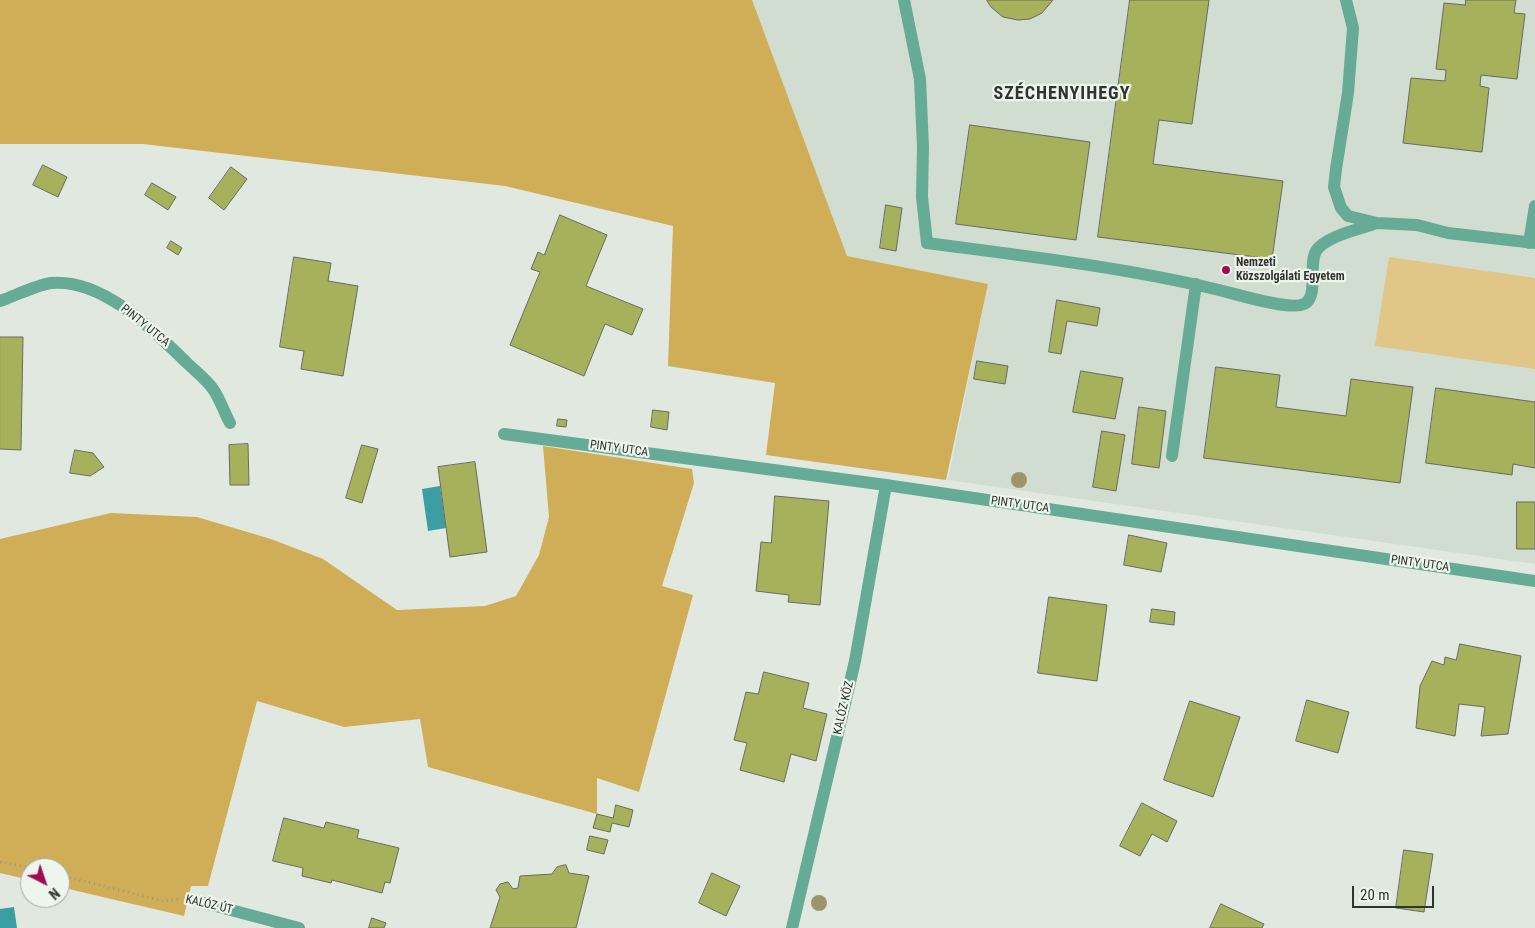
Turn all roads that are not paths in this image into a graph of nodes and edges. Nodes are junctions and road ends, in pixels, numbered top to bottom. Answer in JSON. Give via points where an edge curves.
{"nodes":[{"id":1,"x":904,"y":0,"type":"edge"},
{"id":2,"x":1346,"y":0,"type":"edge"},
{"id":3,"x":1535,"y":206,"type":"edge"},
{"id":4,"x":1377,"y":223,"type":"junction"},
{"id":5,"x":1532,"y":243,"type":"edge"},
{"id":6,"x":1196,"y":284,"type":"junction"},
{"id":7,"x":0,"y":301,"type":"edge"},
{"id":8,"x":230,"y":423,"type":"dead end"},
{"id":9,"x":504,"y":434,"type":"dead end"},
{"id":10,"x":1172,"y":456,"type":"dead end"},
{"id":11,"x":886,"y":485,"type":"junction"},
{"id":12,"x":1535,"y":581,"type":"edge"},
{"id":13,"x":197,"y":901,"type":"road end"},
{"id":14,"x":300,"y":928,"type":"edge"},
{"id":15,"x":792,"y":928,"type":"edge"}],
"edges":[{"from":1,"to":6,"type":"street","via":[[920,79],[922,197],[927,243],[1130,271]]},
{"from":2,"to":4,"type":"street","via":[[1353,28],[1348,93],[1334,187],[1341,208],[1348,216]]},
{"from":3,"to":5,"type":"street"},
{"from":4,"to":5,"type":"street","via":[[1418,224],[1448,233]]},
{"from":4,"to":6,"type":"street","via":[[1331,239],[1316,251],[1311,281],[1313,290],[1305,304],[1279,304]]},
{"from":6,"to":10,"type":"street"},
{"from":7,"to":8,"type":"street","name":"PINTY UTCA","via":[[50,283],[85,288],[112,300],[132,313],[213,388]]},
{"from":9,"to":11,"type":"street","name":"PINTY UTCA"},
{"from":11,"to":12,"type":"street","name":"PINTY UTCA"},
{"from":11,"to":15,"type":"street","name":"KALÓZ KÖZ","via":[[855,662]]},
{"from":13,"to":14,"type":"street","name":"KALÓZ ÚT"}]}
